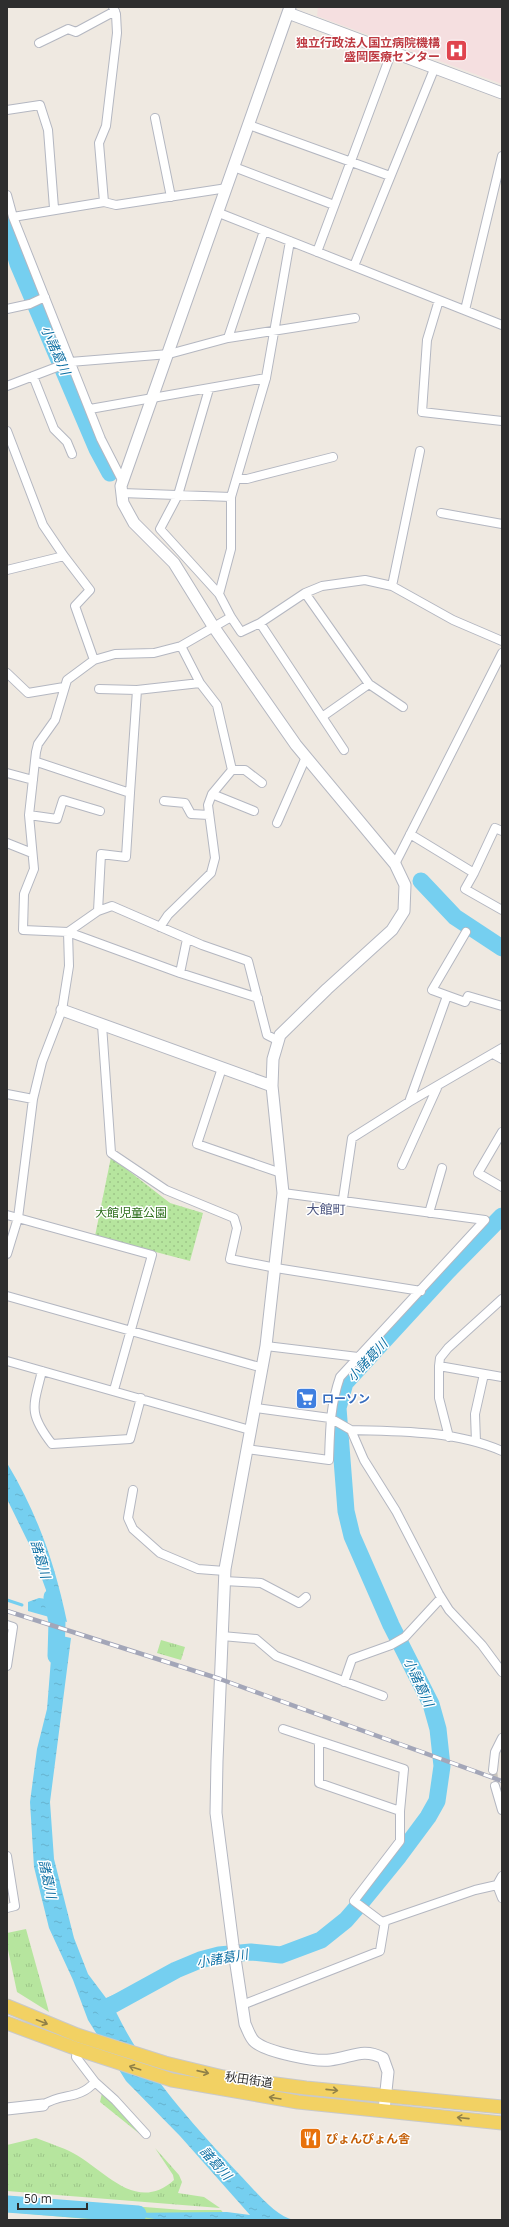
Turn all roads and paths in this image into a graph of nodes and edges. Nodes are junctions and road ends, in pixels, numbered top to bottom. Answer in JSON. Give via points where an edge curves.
{"nodes":[{"id":1,"x":114,"y":9,"type":"edge"},
{"id":2,"x":289,"y":10,"type":"edge"},
{"id":3,"x":39,"y":43,"type":"dead end"},
{"id":4,"x":392,"y":51,"type":"junction"},
{"id":5,"x":435,"y":68,"type":"junction"},
{"id":6,"x":502,"y":93,"type":"edge"},
{"id":7,"x":7,"y":110,"type":"edge"},
{"id":8,"x":155,"y":118,"type":"dead end"},
{"id":9,"x":249,"y":125,"type":"junction"},
{"id":10,"x":502,"y":156,"type":"edge"},
{"id":11,"x":350,"y":161,"type":"junction"},
{"id":12,"x":234,"y":167,"type":"junction"},
{"id":13,"x":390,"y":176,"type":"junction"},
{"id":14,"x":227,"y":188,"type":"junction"},
{"id":15,"x":7,"y":195,"type":"edge"},
{"id":16,"x":171,"y":197,"type":"junction"},
{"id":17,"x":104,"y":202,"type":"junction"},
{"id":18,"x":334,"y":205,"type":"junction"},
{"id":19,"x":54,"y":208,"type":"junction"},
{"id":20,"x":219,"y":212,"type":"junction"},
{"id":21,"x":13,"y":217,"type":"junction"},
{"id":22,"x":264,"y":230,"type":"junction"},
{"id":23,"x":290,"y":241,"type":"junction"},
{"id":24,"x":316,"y":252,"type":"junction"},
{"id":25,"x":354,"y":266,"type":"junction"},
{"id":26,"x":43,"y":297,"type":"junction"},
{"id":27,"x":439,"y":300,"type":"junction"},
{"id":28,"x":7,"y":309,"type":"edge"},
{"id":29,"x":465,"y":310,"type":"junction"},
{"id":30,"x":355,"y":318,"type":"dead end"},
{"id":31,"x":502,"y":325,"type":"edge"},
{"id":32,"x":275,"y":330,"type":"junction"},
{"id":33,"x":228,"y":338,"type":"junction"},
{"id":34,"x":169,"y":354,"type":"junction"},
{"id":35,"x":68,"y":362,"type":"junction"},
{"id":36,"x":33,"y":376,"type":"junction"},
{"id":37,"x":266,"y":378,"type":"junction"},
{"id":38,"x":7,"y":386,"type":"edge"},
{"id":39,"x":209,"y":389,"type":"junction"},
{"id":40,"x":151,"y":399,"type":"junction"},
{"id":41,"x":90,"y":409,"type":"junction"},
{"id":42,"x":502,"y":421,"type":"edge"},
{"id":43,"x":7,"y":431,"type":"edge"},
{"id":44,"x":420,"y":451,"type":"dead end"},
{"id":45,"x":72,"y":454,"type":"dead end"},
{"id":46,"x":332,"y":457,"type":"dead end"},
{"id":47,"x":237,"y":478,"type":"junction"},
{"id":48,"x":122,"y":480,"type":"junction"},
{"id":49,"x":122,"y":493,"type":"junction"},
{"id":50,"x":178,"y":495,"type":"junction"},
{"id":51,"x":231,"y":498,"type":"junction"},
{"id":52,"x":441,"y":513,"type":"dead end"},
{"id":53,"x":502,"y":524,"type":"edge"},
{"id":54,"x":64,"y":556,"type":"junction"},
{"id":55,"x":7,"y":570,"type":"edge"},
{"id":56,"x":392,"y":586,"type":"junction"},
{"id":57,"x":305,"y":593,"type":"junction"},
{"id":58,"x":219,"y":594,"type":"junction"},
{"id":59,"x":231,"y":617,"type":"junction"},
{"id":60,"x":260,"y":623,"type":"junction"},
{"id":61,"x":213,"y":626,"type":"junction"},
{"id":62,"x":502,"y":641,"type":"edge"},
{"id":63,"x":180,"y":646,"type":"junction"},
{"id":64,"x":502,"y":652,"type":"edge"},
{"id":65,"x":94,"y":660,"type":"junction"},
{"id":66,"x":7,"y":673,"type":"edge"},
{"id":67,"x":200,"y":683,"type":"junction"},
{"id":68,"x":369,"y":684,"type":"junction"},
{"id":69,"x":64,"y":687,"type":"junction"},
{"id":70,"x":100,"y":690,"type":"dead end"},
{"id":71,"x":137,"y":690,"type":"junction"},
{"id":72,"x":403,"y":707,"type":"dead end"},
{"id":73,"x":322,"y":717,"type":"junction"},
{"id":74,"x":344,"y":750,"type":"dead end"},
{"id":75,"x":306,"y":757,"type":"junction"},
{"id":76,"x":36,"y":762,"type":"junction"},
{"id":77,"x":232,"y":770,"type":"junction"},
{"id":78,"x":7,"y":773,"type":"edge"},
{"id":79,"x":33,"y":780,"type":"junction"},
{"id":80,"x":262,"y":783,"type":"dead end"},
{"id":81,"x":130,"y":793,"type":"junction"},
{"id":82,"x":212,"y":794,"type":"junction"},
{"id":83,"x":164,"y":801,"type":"dead end"},
{"id":84,"x":100,"y":811,"type":"dead end"},
{"id":85,"x":254,"y":811,"type":"dead end"},
{"id":86,"x":30,"y":815,"type":"junction"},
{"id":87,"x":209,"y":815,"type":"junction"},
{"id":88,"x":277,"y":823,"type":"dead end"},
{"id":89,"x":502,"y":831,"type":"edge"},
{"id":90,"x":410,"y":834,"type":"junction"},
{"id":91,"x":7,"y":842,"type":"edge"},
{"id":92,"x":32,"y":853,"type":"junction"},
{"id":93,"x":395,"y":864,"type":"junction"},
{"id":94,"x":474,"y":873,"type":"junction"},
{"id":95,"x":502,"y":910,"type":"edge"},
{"id":96,"x":98,"y":911,"type":"junction"},
{"id":97,"x":160,"y":927,"type":"junction"},
{"id":98,"x":68,"y":932,"type":"junction"},
{"id":99,"x":466,"y":932,"type":"dead end"},
{"id":100,"x":187,"y":939,"type":"junction"},
{"id":101,"x":180,"y":973,"type":"junction"},
{"id":102,"x":447,"y":996,"type":"junction"},
{"id":103,"x":258,"y":998,"type":"junction"},
{"id":104,"x":502,"y":1006,"type":"edge"},
{"id":105,"x":62,"y":1010,"type":"junction"},
{"id":106,"x":102,"y":1025,"type":"junction"},
{"id":107,"x":277,"y":1040,"type":"junction"},
{"id":108,"x":502,"y":1048,"type":"edge"},
{"id":109,"x":493,"y":1054,"type":"junction"},
{"id":110,"x":502,"y":1059,"type":"edge"},
{"id":111,"x":222,"y":1068,"type":"junction"},
{"id":112,"x":272,"y":1086,"type":"junction"},
{"id":113,"x":437,"y":1088,"type":"junction"},
{"id":114,"x":7,"y":1094,"type":"edge"},
{"id":115,"x":33,"y":1099,"type":"junction"},
{"id":116,"x":410,"y":1102,"type":"junction"},
{"id":117,"x":502,"y":1132,"type":"edge"},
{"id":118,"x":402,"y":1165,"type":"dead end"},
{"id":119,"x":442,"y":1168,"type":"dead end"},
{"id":120,"x":281,"y":1173,"type":"junction"},
{"id":121,"x":502,"y":1187,"type":"edge"},
{"id":122,"x":283,"y":1193,"type":"junction"},
{"id":123,"x":343,"y":1199,"type":"junction"},
{"id":124,"x":429,"y":1213,"type":"junction"},
{"id":125,"x":7,"y":1216,"type":"edge"},
{"id":126,"x":18,"y":1218,"type":"junction"},
{"id":127,"x":7,"y":1254,"type":"edge"},
{"id":128,"x":276,"y":1268,"type":"junction"},
{"id":129,"x":421,"y":1291,"type":"junction"},
{"id":130,"x":7,"y":1296,"type":"edge"},
{"id":131,"x":502,"y":1299,"type":"edge"},
{"id":132,"x":130,"y":1330,"type":"junction"},
{"id":133,"x":266,"y":1346,"type":"junction"},
{"id":134,"x":358,"y":1357,"type":"junction"},
{"id":135,"x":7,"y":1360,"type":"edge"},
{"id":136,"x":439,"y":1366,"type":"junction"},
{"id":137,"x":263,"y":1368,"type":"junction"},
{"id":138,"x":42,"y":1371,"type":"junction"},
{"id":139,"x":484,"y":1374,"type":"junction"},
{"id":140,"x":502,"y":1377,"type":"edge"},
{"id":141,"x":114,"y":1390,"type":"junction"},
{"id":142,"x":141,"y":1398,"type":"junction"},
{"id":143,"x":256,"y":1408,"type":"junction"},
{"id":144,"x":330,"y":1418,"type":"junction"},
{"id":145,"x":250,"y":1430,"type":"junction"},
{"id":146,"x":351,"y":1430,"type":"junction"},
{"id":147,"x":449,"y":1438,"type":"junction"},
{"id":148,"x":476,"y":1442,"type":"junction"},
{"id":149,"x":246,"y":1449,"type":"junction"},
{"id":150,"x":502,"y":1452,"type":"edge"},
{"id":151,"x":133,"y":1490,"type":"dead end"},
{"id":152,"x":225,"y":1576,"type":"junction"},
{"id":153,"x":306,"y":1597,"type":"dead end"},
{"id":154,"x":441,"y":1598,"type":"junction"},
{"id":155,"x":7,"y":1625,"type":"edge"},
{"id":156,"x":222,"y":1636,"type":"junction"},
{"id":157,"x":7,"y":1666,"type":"edge"},
{"id":158,"x":502,"y":1672,"type":"edge"},
{"id":159,"x":344,"y":1682,"type":"junction"},
{"id":160,"x":383,"y":1696,"type":"dead end"},
{"id":161,"x":283,"y":1729,"type":"dead end"},
{"id":162,"x":502,"y":1738,"type":"edge"},
{"id":163,"x":319,"y":1741,"type":"junction"},
{"id":164,"x":493,"y":1770,"type":"tunnel mouth"},
{"id":165,"x":495,"y":1786,"type":"tunnel mouth"},
{"id":166,"x":502,"y":1810,"type":"edge"},
{"id":167,"x":400,"y":1811,"type":"junction"},
{"id":168,"x":7,"y":1856,"type":"edge"},
{"id":169,"x":502,"y":1876,"type":"edge"},
{"id":170,"x":497,"y":1885,"type":"junction"},
{"id":171,"x":502,"y":1898,"type":"edge"},
{"id":172,"x":7,"y":1908,"type":"edge"},
{"id":173,"x":385,"y":1921,"type":"junction"},
{"id":174,"x":242,"y":2005,"type":"junction"},
{"id":175,"x":7,"y":2006,"type":"edge"},
{"id":176,"x":7,"y":2023,"type":"edge"},
{"id":177,"x":77,"y":2049,"type":"junction"},
{"id":178,"x":95,"y":2082,"type":"junction"},
{"id":179,"x":386,"y":2096,"type":"junction"},
{"id":180,"x":43,"y":2105,"type":"joint"},
{"id":181,"x":502,"y":2107,"type":"edge"},
{"id":182,"x":7,"y":2109,"type":"edge"},
{"id":183,"x":384,"y":2110,"type":"junction"},
{"id":184,"x":502,"y":2123,"type":"edge"},
{"id":185,"x":146,"y":2134,"type":"dead end"}],
"edges":[{"from":1,"to":3,"type":"street","via":[[76,32],[68,29]]},
{"from":1,"to":17,"type":"street","via":[[117,33],[106,126],[99,143]]},
{"from":2,"to":4,"type":"street"},
{"from":2,"to":9,"type":"street"},
{"from":4,"to":5,"type":"street"},
{"from":4,"to":11,"type":"street"},
{"from":5,"to":6,"type":"street"},
{"from":5,"to":13,"type":"street"},
{"from":7,"to":19,"type":"street","via":[[40,105],[48,130]]},
{"from":8,"to":16,"type":"street"},
{"from":9,"to":11,"type":"street"},
{"from":9,"to":12,"type":"street"},
{"from":10,"to":29,"type":"street"},
{"from":11,"to":13,"type":"street"},
{"from":11,"to":18,"type":"street"},
{"from":12,"to":14,"type":"street"},
{"from":12,"to":18,"type":"street"},
{"from":13,"to":25,"type":"street"},
{"from":14,"to":16,"type":"street"},
{"from":14,"to":20,"type":"street"},
{"from":15,"to":21,"type":"street"},
{"from":16,"to":17,"type":"street","via":[[116,205]]},
{"from":17,"to":19,"type":"street"},
{"from":18,"to":24,"type":"street"},
{"from":19,"to":21,"type":"street"},
{"from":20,"to":22,"type":"street"},
{"from":20,"to":34,"type":"street"},
{"from":21,"to":26,"type":"street"},
{"from":22,"to":23,"type":"street"},
{"from":22,"to":33,"type":"street"},
{"from":23,"to":24,"type":"street"},
{"from":23,"to":32,"type":"street"},
{"from":24,"to":25,"type":"street"},
{"from":25,"to":27,"type":"street"},
{"from":26,"to":28,"type":"street","via":[[30,304]]},
{"from":26,"to":35,"type":"street"},
{"from":27,"to":29,"type":"street"},
{"from":27,"to":42,"type":"street","via":[[427,340],[422,412]]},
{"from":29,"to":31,"type":"street"},
{"from":30,"to":32,"type":"street"},
{"from":32,"to":33,"type":"street"},
{"from":32,"to":37,"type":"street"},
{"from":33,"to":34,"type":"street"},
{"from":34,"to":35,"type":"street"},
{"from":34,"to":40,"type":"street"},
{"from":35,"to":36,"type":"street"},
{"from":35,"to":41,"type":"street"},
{"from":36,"to":38,"type":"street"},
{"from":36,"to":45,"type":"street","via":[[54,429],[67,442]]},
{"from":37,"to":39,"type":"street"},
{"from":37,"to":47,"type":"street"},
{"from":39,"to":40,"type":"street"},
{"from":39,"to":50,"type":"street"},
{"from":40,"to":41,"type":"street"},
{"from":40,"to":48,"type":"street"},
{"from":41,"to":48,"type":"street","via":[[101,439]]},
{"from":43,"to":54,"type":"street","via":[[43,525]]},
{"from":44,"to":56,"type":"street"},
{"from":46,"to":47,"type":"street","via":[[247,479]]},
{"from":47,"to":51,"type":"street"},
{"from":48,"to":49,"type":"street"},
{"from":49,"to":50,"type":"street"},
{"from":49,"to":61,"type":"street","via":[[123,503],[134,523],[174,563]]},
{"from":50,"to":51,"type":"street"},
{"from":50,"to":58,"type":"street","via":[[160,529]]},
{"from":51,"to":58,"type":"street","via":[[231,549]]},
{"from":52,"to":53,"type":"street"},
{"from":54,"to":55,"type":"street"},
{"from":54,"to":65,"type":"street","via":[[90,590],[75,606]]},
{"from":56,"to":57,"type":"street","via":[[365,580],[322,586]]},
{"from":56,"to":62,"type":"street","via":[[453,620]]},
{"from":57,"to":60,"type":"street"},
{"from":57,"to":68,"type":"street"},
{"from":58,"to":59,"type":"street"},
{"from":59,"to":60,"type":"street","via":[[242,632]]},
{"from":59,"to":61,"type":"street"},
{"from":60,"to":73,"type":"street"},
{"from":61,"to":63,"type":"street"},
{"from":61,"to":75,"type":"street"},
{"from":63,"to":65,"type":"street","via":[[154,653],[115,654]]},
{"from":63,"to":67,"type":"street"},
{"from":64,"to":90,"type":"street"},
{"from":65,"to":69,"type":"street","via":[[67,680]]},
{"from":66,"to":69,"type":"street","via":[[28,693]]},
{"from":67,"to":71,"type":"street"},
{"from":67,"to":77,"type":"street","via":[[217,705]]},
{"from":68,"to":72,"type":"street"},
{"from":68,"to":73,"type":"street"},
{"from":69,"to":76,"type":"street","via":[[55,720],[38,744]]},
{"from":70,"to":71,"type":"street"},
{"from":71,"to":81,"type":"street"},
{"from":73,"to":74,"type":"street"},
{"from":75,"to":88,"type":"street"},
{"from":75,"to":93,"type":"street"},
{"from":76,"to":79,"type":"street"},
{"from":76,"to":81,"type":"street"},
{"from":77,"to":80,"type":"street","via":[[245,770]]},
{"from":77,"to":82,"type":"street"},
{"from":78,"to":79,"type":"street"},
{"from":79,"to":86,"type":"street"},
{"from":81,"to":96,"type":"street","via":[[126,857],[101,854]]},
{"from":82,"to":85,"type":"street"},
{"from":82,"to":87,"type":"street","via":[[208,805]]},
{"from":83,"to":87,"type":"street","via":[[185,803],[191,814]]},
{"from":84,"to":86,"type":"street","via":[[63,800],[57,819]]},
{"from":86,"to":92,"type":"street"},
{"from":87,"to":97,"type":"street","via":[[215,858],[211,873],[168,915]]},
{"from":89,"to":94,"type":"street","via":[[495,828]]},
{"from":90,"to":93,"type":"street"},
{"from":90,"to":94,"type":"street"},
{"from":91,"to":92,"type":"street"},
{"from":92,"to":98,"type":"street","via":[[34,869],[24,894],[23,930]]},
{"from":93,"to":107,"type":"street","via":[[405,885],[404,911],[392,930],[327,989]]},
{"from":94,"to":95,"type":"street","via":[[466,889]]},
{"from":96,"to":97,"type":"street","via":[[112,906]]},
{"from":96,"to":98,"type":"street"},
{"from":97,"to":100,"type":"street"},
{"from":98,"to":101,"type":"street"},
{"from":98,"to":105,"type":"street","via":[[69,966]]},
{"from":99,"to":102,"type":"street","via":[[432,990]]},
{"from":100,"to":101,"type":"street"},
{"from":100,"to":103,"type":"street","via":[[248,961]]},
{"from":101,"to":103,"type":"street"},
{"from":102,"to":104,"type":"street","via":[[465,1002],[468,996]]},
{"from":102,"to":116,"type":"street"},
{"from":103,"to":107,"type":"street","via":[[267,1035]]},
{"from":105,"to":106,"type":"street"},
{"from":105,"to":115,"type":"street","via":[[42,1062]]},
{"from":106,"to":111,"type":"street"},
{"from":106,"to":128,"type":"street","via":[[111,1153],[166,1190],[234,1218],[237,1228],[230,1259]]},
{"from":107,"to":112,"type":"street"},
{"from":108,"to":109,"type":"street"},
{"from":109,"to":110,"type":"street"},
{"from":109,"to":113,"type":"street"},
{"from":111,"to":112,"type":"street"},
{"from":111,"to":120,"type":"street","via":[[197,1144]]},
{"from":112,"to":120,"type":"street"},
{"from":113,"to":116,"type":"street"},
{"from":113,"to":118,"type":"street"},
{"from":114,"to":115,"type":"street"},
{"from":115,"to":126,"type":"street"},
{"from":116,"to":123,"type":"street","via":[[352,1138]]},
{"from":117,"to":121,"type":"street","via":[[478,1173]]},
{"from":119,"to":124,"type":"street"},
{"from":120,"to":122,"type":"street"},
{"from":122,"to":123,"type":"street"},
{"from":122,"to":128,"type":"street"},
{"from":123,"to":124,"type":"street"},
{"from":124,"to":129,"type":"street","via":[[485,1220]]},
{"from":125,"to":126,"type":"street"},
{"from":126,"to":127,"type":"street"},
{"from":126,"to":132,"type":"street","via":[[152,1255]]},
{"from":128,"to":129,"type":"street"},
{"from":128,"to":133,"type":"street"},
{"from":129,"to":134,"type":"street"},
{"from":130,"to":132,"type":"street"},
{"from":131,"to":136,"type":"street","via":[[448,1348],[440,1358]]},
{"from":132,"to":137,"type":"street"},
{"from":132,"to":141,"type":"street"},
{"from":133,"to":134,"type":"street"},
{"from":133,"to":137,"type":"street"},
{"from":134,"to":144,"type":"street","via":[[340,1377]]},
{"from":135,"to":138,"type":"street"},
{"from":136,"to":139,"type":"street"},
{"from":136,"to":147,"type":"street","via":[[439,1398]]},
{"from":137,"to":143,"type":"street"},
{"from":138,"to":141,"type":"street"},
{"from":138,"to":142,"type":"street","via":[[33,1407],[39,1427],[52,1444],[130,1439]]},
{"from":139,"to":140,"type":"street"},
{"from":139,"to":148,"type":"street","via":[[475,1414]]},
{"from":141,"to":142,"type":"street"},
{"from":142,"to":145,"type":"street"},
{"from":143,"to":144,"type":"street"},
{"from":143,"to":145,"type":"street"},
{"from":144,"to":146,"type":"street"},
{"from":144,"to":149,"type":"street","via":[[330,1460]]},
{"from":145,"to":149,"type":"street"},
{"from":146,"to":147,"type":"street","via":[[410,1431]]},
{"from":146,"to":154,"type":"street","via":[[364,1460],[396,1511]]},
{"from":147,"to":148,"type":"street"},
{"from":148,"to":150,"type":"street"},
{"from":149,"to":152,"type":"street"},
{"from":151,"to":152,"type":"street","via":[[128,1518],[133,1529],[160,1553],[198,1569]]},
{"from":152,"to":153,"type":"street","via":[[262,1583],[299,1603]]},
{"from":152,"to":156,"type":"street"},
{"from":154,"to":158,"type":"street"},
{"from":154,"to":159,"type":"street","via":[[405,1637],[391,1645],[352,1659]]},
{"from":155,"to":157,"type":"street","via":[[13,1627]]},
{"from":156,"to":159,"type":"street","via":[[256,1639],[276,1656]]},
{"from":156,"to":174,"type":"street","via":[[216,1814]]},
{"from":159,"to":160,"type":"street"},
{"from":161,"to":163,"type":"street"},
{"from":162,"to":164,"type":"street","via":[[495,1752]]},
{"from":163,"to":167,"type":"street","via":[[319,1783]]},
{"from":163,"to":167,"type":"street","via":[[404,1769]]},
{"from":165,"to":166,"type":"street"},
{"from":167,"to":173,"type":"street","via":[[400,1841],[354,1901],[382,1922]]},
{"from":168,"to":172,"type":"street","via":[[15,1906]]},
{"from":169,"to":170,"type":"street"},
{"from":170,"to":171,"type":"street"},
{"from":170,"to":173,"type":"street"},
{"from":173,"to":174,"type":"street","via":[[380,1951]]},
{"from":174,"to":179,"type":"street","via":[[250,2035],[255,2042],[265,2047],[313,2060],[345,2058],[362,2052],[373,2053],[383,2058],[388,2072]]},
{"from":175,"to":179,"type":"main road","name":"秋田街道","one_way":true,"via":[[77,2035],[165,2063],[223,2077]]},
{"from":176,"to":177,"type":"main road","name":"秋田街道"},
{"from":177,"to":178,"type":"street","via":[[76,2057]]},
{"from":183,"to":177,"type":"main road","name":"秋田街道","one_way":true,"via":[[298,2102],[172,2080]]},
{"from":178,"to":180,"type":"street","via":[[84,2093],[51,2100]]},
{"from":178,"to":185,"type":"street"},
{"from":179,"to":181,"type":"main road","name":"秋田街道"},
{"from":179,"to":183,"type":"street"},
{"from":180,"to":182,"type":"street"},
{"from":184,"to":183,"type":"main road","name":"秋田街道","one_way":true}]}
